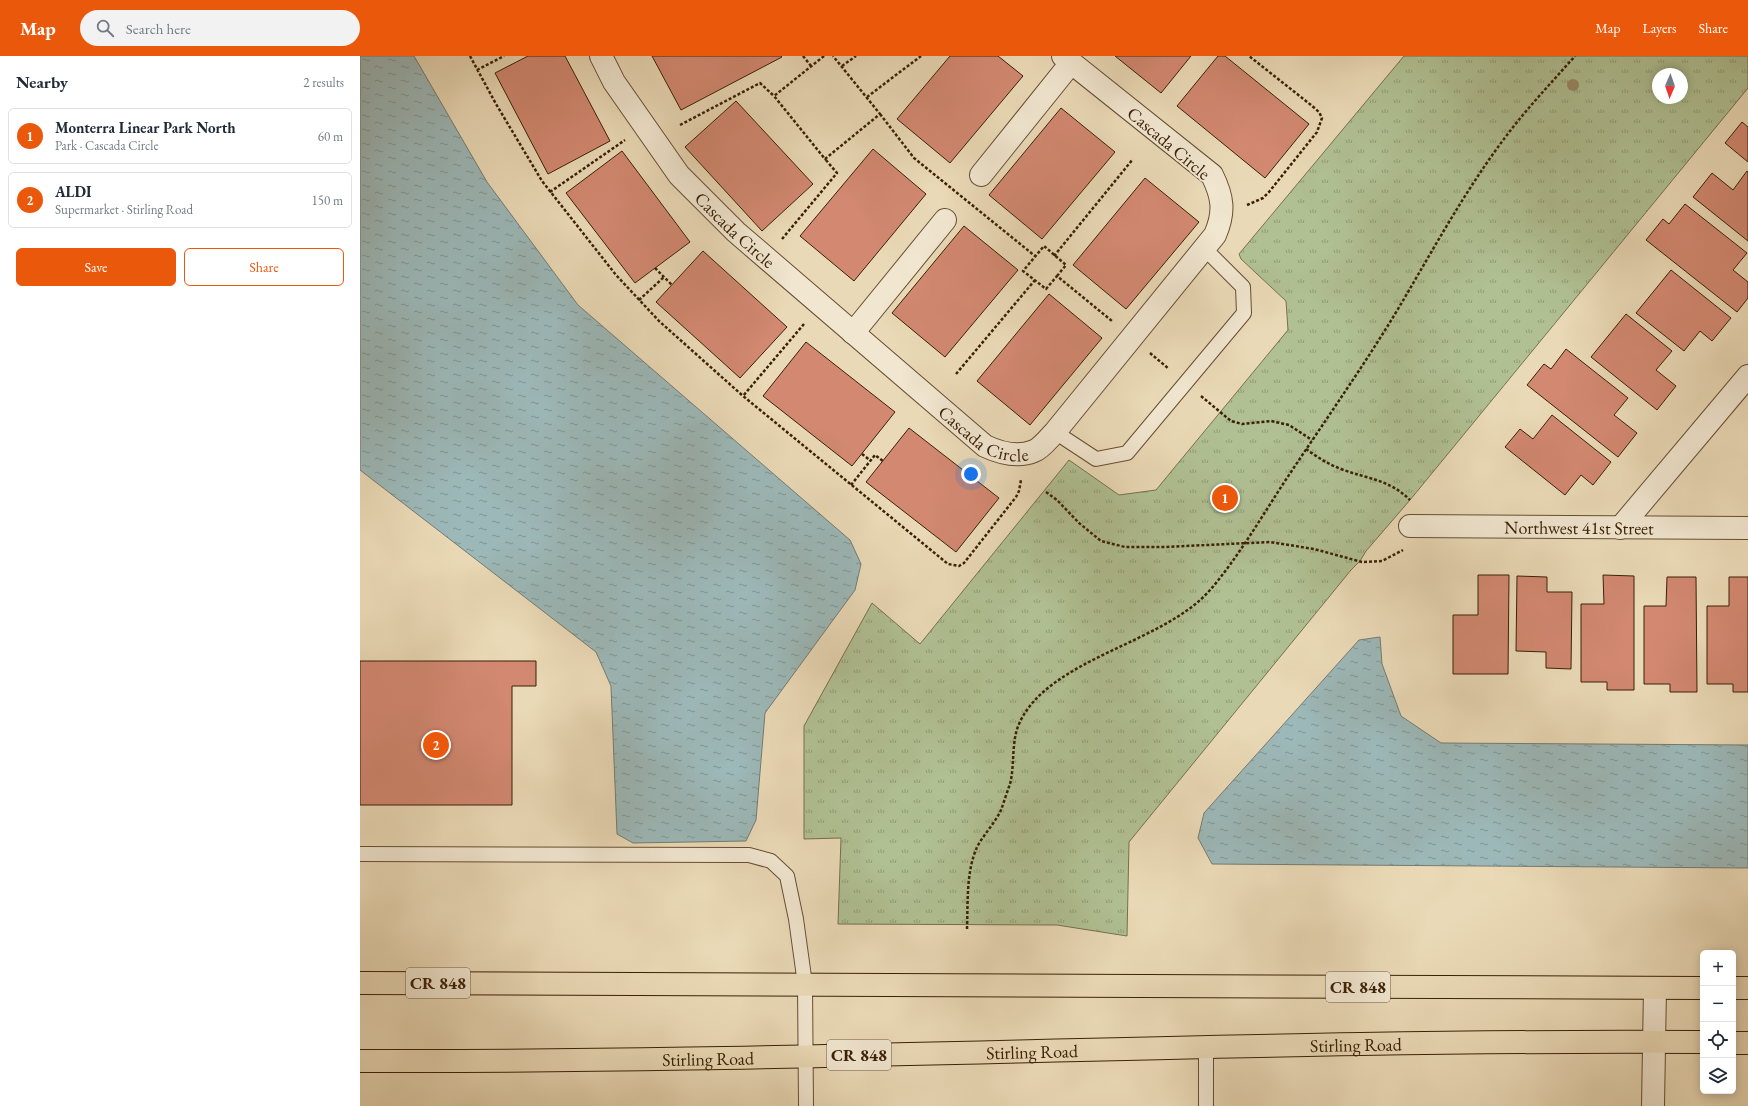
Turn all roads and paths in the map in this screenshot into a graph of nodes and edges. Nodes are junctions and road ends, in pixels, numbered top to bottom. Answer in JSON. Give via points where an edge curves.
{"nodes":[{"id":1,"x":470,"y":56,"type":"edge"},
{"id":2,"x":504,"y":56,"type":"edge"},
{"id":3,"x":601,"y":56,"type":"edge"},
{"id":4,"x":803,"y":56,"type":"edge"},
{"id":5,"x":824,"y":56,"type":"edge"},
{"id":6,"x":834,"y":56,"type":"edge"},
{"id":7,"x":856,"y":56,"type":"edge"},
{"id":8,"x":922,"y":56,"type":"edge"},
{"id":9,"x":1249,"y":56,"type":"edge"},
{"id":10,"x":1575,"y":56,"type":"edge"},
{"id":11,"x":1067,"y":59,"type":"edge"},
{"id":12,"x":811,"y":66,"type":"junction"},
{"id":13,"x":842,"y":66,"type":"junction"},
{"id":14,"x":477,"y":70,"type":"junction"},
{"id":15,"x":774,"y":96,"type":"junction"},
{"id":16,"x":866,"y":97,"type":"junction"},
{"id":17,"x":880,"y":114,"type":"junction"},
{"id":18,"x":680,"y":125,"type":"dead end"},
{"id":19,"x":629,"y":138,"type":"dead end"},
{"id":20,"x":824,"y":159,"type":"junction"},
{"id":21,"x":1133,"y":159,"type":"dead end"},
{"id":22,"x":981,"y":175,"type":"dead end"},
{"id":23,"x":550,"y":192,"type":"junction"},
{"id":24,"x":1246,"y":205,"type":"dead end"},
{"id":25,"x":945,"y":220,"type":"dead end"},
{"id":26,"x":780,"y":242,"type":"dead end"},
{"id":27,"x":1204,"y":248,"type":"junction"},
{"id":28,"x":1035,"y":256,"type":"junction"},
{"id":29,"x":1054,"y":256,"type":"junction"},
{"id":30,"x":655,"y":268,"type":"dead end"},
{"id":31,"x":1057,"y":276,"type":"junction"},
{"id":32,"x":664,"y":277,"type":"junction"},
{"id":33,"x":1035,"y":280,"type":"junction"},
{"id":34,"x":672,"y":285,"type":"dead end"},
{"id":35,"x":639,"y":300,"type":"junction"},
{"id":36,"x":809,"y":319,"type":"dead end"},
{"id":37,"x":1114,"y":323,"type":"dead end"},
{"id":38,"x":852,"y":333,"type":"junction"},
{"id":39,"x":1146,"y":349,"type":"dead end"},
{"id":40,"x":1174,"y":373,"type":"dead end"},
{"id":41,"x":956,"y":374,"type":"dead end"},
{"id":42,"x":1748,"y":376,"type":"edge"},
{"id":43,"x":1199,"y":394,"type":"dead end"},
{"id":44,"x":743,"y":396,"type":"junction"},
{"id":45,"x":1055,"y":432,"type":"junction"},
{"id":46,"x":1312,"y":440,"type":"junction"},
{"id":47,"x":1306,"y":449,"type":"junction"},
{"id":48,"x":862,"y":454,"type":"dead end"},
{"id":49,"x":871,"y":461,"type":"junction"},
{"id":50,"x":883,"y":461,"type":"dead end"},
{"id":51,"x":1021,"y":474,"type":"dead end"},
{"id":52,"x":851,"y":484,"type":"junction"},
{"id":53,"x":1046,"y":492,"type":"dead end"},
{"id":54,"x":1410,"y":500,"type":"dead end"},
{"id":55,"x":1410,"y":526,"type":"dead end"},
{"id":56,"x":1620,"y":528,"type":"junction"},
{"id":57,"x":1748,"y":528,"type":"edge"},
{"id":58,"x":1246,"y":543,"type":"junction"},
{"id":59,"x":1405,"y":549,"type":"dead end"},
{"id":60,"x":360,"y":854,"type":"edge"},
{"id":61,"x":967,"y":929,"type":"dead end"},
{"id":62,"x":360,"y":983,"type":"edge"},
{"id":63,"x":805,"y":984,"type":"junction"},
{"id":64,"x":1655,"y":988,"type":"junction"},
{"id":65,"x":1700,"y":988,"type":"edge"},
{"id":66,"x":1736,"y":988,"type":"edge"},
{"id":67,"x":1748,"y":988,"type":"edge"},
{"id":68,"x":1654,"y":1042,"type":"junction"},
{"id":69,"x":1700,"y":1042,"type":"edge"},
{"id":70,"x":1736,"y":1043,"type":"edge"},
{"id":71,"x":1748,"y":1043,"type":"edge"},
{"id":72,"x":1206,"y":1046,"type":"junction"},
{"id":73,"x":806,"y":1056,"type":"junction"},
{"id":74,"x":360,"y":1061,"type":"edge"},
{"id":75,"x":806,"y":1106,"type":"edge"},
{"id":76,"x":1206,"y":1106,"type":"edge"},
{"id":77,"x":1653,"y":1106,"type":"edge"}],
"edges":[{"from":1,"to":14,"type":"path"},
{"from":2,"to":14,"type":"path"},
{"from":3,"to":38,"type":"street","name":"Cascada Circle","via":[[614,82],[679,175],[736,232]]},
{"from":4,"to":12,"type":"path"},
{"from":5,"to":12,"type":"path"},
{"from":6,"to":13,"type":"path"},
{"from":7,"to":13,"type":"path"},
{"from":8,"to":16,"type":"path"},
{"from":9,"to":24,"type":"path","via":[[1311,105],[1322,118],[1317,132],[1263,198]]},
{"from":10,"to":46,"type":"path","via":[[1511,129],[1476,178],[1386,329]]},
{"from":11,"to":22,"type":"street"},
{"from":11,"to":27,"type":"street","name":"Cascada Circle","via":[[1212,175],[1219,190],[1221,222]]},
{"from":12,"to":15,"type":"path"},
{"from":13,"to":16,"type":"path"},
{"from":14,"to":23,"type":"path"},
{"from":15,"to":18,"type":"path","via":[[760,83]]},
{"from":15,"to":20,"type":"path"},
{"from":16,"to":17,"type":"path"},
{"from":17,"to":20,"type":"path"},
{"from":17,"to":28,"type":"path","via":[[914,158]]},
{"from":19,"to":23,"type":"path"},
{"from":20,"to":26,"type":"path","via":[[837,173]]},
{"from":21,"to":29,"type":"path"},
{"from":23,"to":35,"type":"path"},
{"from":25,"to":38,"type":"street"},
{"from":27,"to":45,"type":"street","name":"Cascada Circle"},
{"from":27,"to":45,"type":"lane","via":[[1243,287],[1244,313],[1127,453],[1096,459]]},
{"from":28,"to":29,"type":"path","via":[[1044,246]]},
{"from":28,"to":33,"type":"path","via":[[1024,271]]},
{"from":29,"to":31,"type":"path","via":[[1066,265]]},
{"from":30,"to":32,"type":"path"},
{"from":31,"to":33,"type":"path","via":[[1046,289]]},
{"from":31,"to":37,"type":"path"},
{"from":32,"to":34,"type":"path"},
{"from":32,"to":35,"type":"path"},
{"from":33,"to":41,"type":"path"},
{"from":35,"to":44,"type":"path","via":[[659,322]]},
{"from":36,"to":44,"type":"path"},
{"from":38,"to":45,"type":"street","name":"Cascada Circle","via":[[984,446],[1000,452],[1018,454],[1034,451]]},
{"from":39,"to":40,"type":"path"},
{"from":42,"to":56,"type":"street"},
{"from":43,"to":46,"type":"path","via":[[1231,420],[1242,424],[1271,421],[1289,425]]},
{"from":44,"to":52,"type":"path"},
{"from":46,"to":47,"type":"path"},
{"from":47,"to":54,"type":"path","via":[[1341,469],[1387,483],[1400,490]]},
{"from":47,"to":58,"type":"path"},
{"from":48,"to":49,"type":"path"},
{"from":49,"to":50,"type":"path","via":[[875,455]]},
{"from":49,"to":52,"type":"path"},
{"from":51,"to":52,"type":"path","via":[[1016,497],[964,564],[959,566],[948,564]]},
{"from":53,"to":58,"type":"path","via":[[1101,540],[1125,547]]},
{"from":55,"to":56,"type":"street","name":"Northwest 41st Street"},
{"from":56,"to":57,"type":"street","name":"Northwest 41st Street"},
{"from":58,"to":59,"type":"path","via":[[1270,542],[1314,549],[1362,562],[1382,561]]},
{"from":58,"to":61,"type":"path","via":[[1209,591],[1190,609],[1069,674],[1050,686],[1028,711],[1019,724],[1011,782],[1000,811],[977,849],[970,872]]},
{"from":60,"to":63,"type":"lane","via":[[749,855],[771,861],[787,876]]},
{"from":62,"to":63,"type":"main road","number":"CR 848"},
{"from":63,"to":64,"type":"main road","number":"CR 848"},
{"from":63,"to":73,"type":"lane"},
{"from":64,"to":65,"type":"main road","number":"CR 848"},
{"from":64,"to":68,"type":"street"},
{"from":66,"to":67,"type":"main road"},
{"from":68,"to":69,"type":"main road","name":"Stirling Road","number":"CR 848"},
{"from":68,"to":72,"type":"main road","name":"Stirling Road","number":"CR 848"},
{"from":68,"to":77,"type":"street"},
{"from":70,"to":71,"type":"main road"},
{"from":72,"to":73,"type":"main road","name":"Stirling Road","number":"CR 848"},
{"from":72,"to":76,"type":"lane"},
{"from":73,"to":74,"type":"main road","name":"Stirling Road","number":"CR 848","via":[[658,1060]]},
{"from":73,"to":75,"type":"lane"}]}
